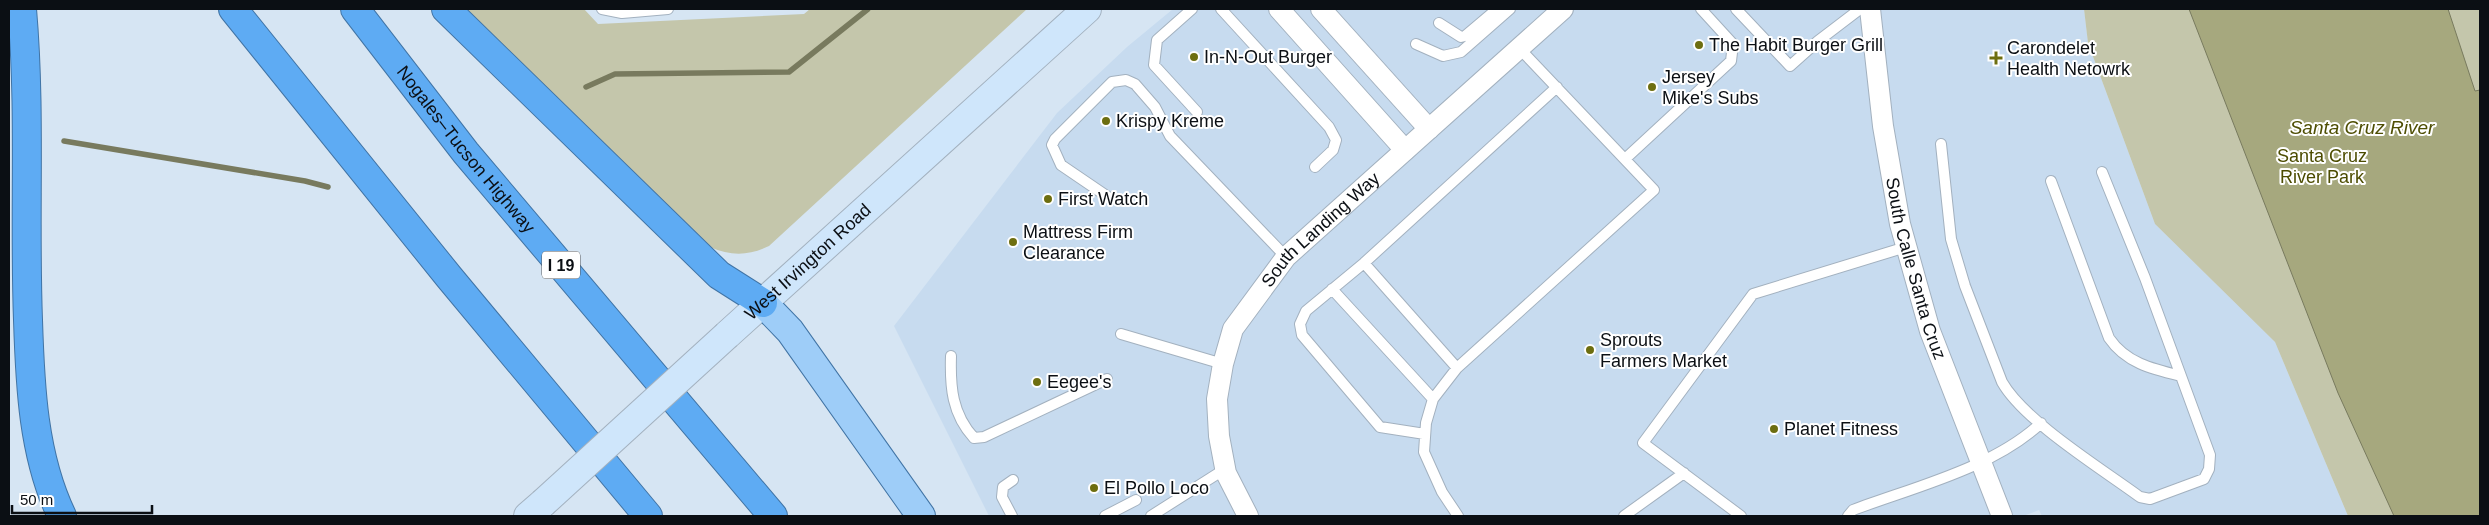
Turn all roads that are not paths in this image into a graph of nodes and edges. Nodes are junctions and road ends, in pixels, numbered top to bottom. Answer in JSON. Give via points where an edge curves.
{"nodes":[{"id":1,"x":22,"y":9,"type":"edge"},
{"id":2,"x":233,"y":9,"type":"edge"},
{"id":3,"x":356,"y":9,"type":"edge"},
{"id":4,"x":446,"y":9,"type":"edge"},
{"id":5,"x":602,"y":9,"type":"edge"},
{"id":6,"x":668,"y":9,"type":"edge"},
{"id":7,"x":1087,"y":9,"type":"edge"},
{"id":8,"x":1192,"y":9,"type":"edge"},
{"id":9,"x":1221,"y":9,"type":"edge"},
{"id":10,"x":1279,"y":9,"type":"edge"},
{"id":11,"x":1320,"y":9,"type":"edge"},
{"id":12,"x":1497,"y":9,"type":"edge"},
{"id":13,"x":1510,"y":9,"type":"edge"},
{"id":14,"x":1563,"y":9,"type":"edge"},
{"id":15,"x":1701,"y":9,"type":"edge"},
{"id":16,"x":1736,"y":9,"type":"edge"},
{"id":17,"x":1860,"y":9,"type":"edge"},
{"id":18,"x":1870,"y":9,"type":"edge"},
{"id":19,"x":1439,"y":23,"type":"dead end"},
{"id":20,"x":1416,"y":44,"type":"dead end"},
{"id":21,"x":1519,"y":48,"type":"junction"},
{"id":22,"x":1557,"y":87,"type":"junction"},
{"id":23,"x":1197,"y":112,"type":"dead end"},
{"id":24,"x":1429,"y":129,"type":"junction"},
{"id":25,"x":1941,"y":144,"type":"dead end"},
{"id":26,"x":1405,"y":150,"type":"junction"},
{"id":27,"x":1624,"y":159,"type":"junction"},
{"id":28,"x":1315,"y":167,"type":"dead end"},
{"id":29,"x":2102,"y":172,"type":"dead end"},
{"id":30,"x":2051,"y":180,"type":"dead end"},
{"id":31,"x":1111,"y":199,"type":"dead end"},
{"id":32,"x":1906,"y":247,"type":"junction"},
{"id":33,"x":1286,"y":257,"type":"junction"},
{"id":34,"x":1364,"y":263,"type":"junction"},
{"id":35,"x":1332,"y":289,"type":"junction"},
{"id":36,"x":763,"y":303,"type":"junction"},
{"id":37,"x":1121,"y":334,"type":"dead end"},
{"id":38,"x":951,"y":356,"type":"dead end"},
{"id":39,"x":1223,"y":364,"type":"junction"},
{"id":40,"x":1457,"y":368,"type":"junction"},
{"id":41,"x":2181,"y":376,"type":"junction"},
{"id":42,"x":1107,"y":379,"type":"dead end"},
{"id":43,"x":1433,"y":399,"type":"junction"},
{"id":44,"x":2041,"y":423,"type":"junction"},
{"id":45,"x":1425,"y":434,"type":"junction"},
{"id":46,"x":1981,"y":463,"type":"junction"},
{"id":47,"x":1225,"y":469,"type":"junction"},
{"id":48,"x":1684,"y":473,"type":"junction"},
{"id":49,"x":1013,"y":480,"type":"dead end"},
{"id":50,"x":1136,"y":500,"type":"dead end"},
{"id":51,"x":536,"y":510,"type":"edge"},
{"id":52,"x":62,"y":516,"type":"edge"},
{"id":53,"x":648,"y":516,"type":"edge"},
{"id":54,"x":773,"y":516,"type":"edge"},
{"id":55,"x":921,"y":516,"type":"edge"},
{"id":56,"x":1012,"y":516,"type":"edge"},
{"id":57,"x":1105,"y":516,"type":"edge"},
{"id":58,"x":1151,"y":516,"type":"edge"},
{"id":59,"x":1248,"y":516,"type":"edge"},
{"id":60,"x":1458,"y":516,"type":"edge"},
{"id":61,"x":1624,"y":516,"type":"edge"},
{"id":62,"x":1741,"y":516,"type":"edge"},
{"id":63,"x":1848,"y":516,"type":"edge"},
{"id":64,"x":2002,"y":516,"type":"edge"}],
"edges":[{"from":1,"to":52,"type":"highway","via":[[26,57],[26,271],[32,396],[40,449],[54,500]]},
{"from":2,"to":53,"type":"highway","via":[[443,270]]},
{"from":3,"to":54,"type":"highway","name":"Nogales–Tucson Highway","number":"I 19","via":[[466,153]]},
{"from":4,"to":36,"type":"highway","via":[[719,275]]},
{"from":5,"to":6,"type":"lane","via":[[614,14]]},
{"from":7,"to":36,"type":"main road","name":"West Irvington Road"},
{"from":8,"to":23,"type":"lane","via":[[1157,40],[1154,64]]},
{"from":9,"to":28,"type":"lane","via":[[1329,127],[1336,140],[1333,150]]},
{"from":10,"to":26,"type":"street"},
{"from":11,"to":24,"type":"street"},
{"from":12,"to":19,"type":"lane","via":[[1461,37]]},
{"from":13,"to":20,"type":"lane","via":[[1461,52],[1443,56]]},
{"from":14,"to":21,"type":"street","name":"South Landing Way"},
{"from":15,"to":27,"type":"lane","via":[[1733,44],[1730,61]]},
{"from":16,"to":17,"type":"lane","via":[[1790,66]]},
{"from":18,"to":32,"type":"street","name":"South Calle Santa Cruz","via":[[1882,126]]},
{"from":21,"to":22,"type":"lane"},
{"from":21,"to":24,"type":"street","name":"South Landing Way"},
{"from":22,"to":27,"type":"lane"},
{"from":22,"to":34,"type":"lane"},
{"from":24,"to":26,"type":"street","name":"South Landing Way"},
{"from":25,"to":44,"type":"lane","via":[[1951,239],[1965,286],[2002,382],[2010,395]]},
{"from":26,"to":33,"type":"street","name":"South Landing Way"},
{"from":27,"to":40,"type":"lane","via":[[1654,190]]},
{"from":29,"to":41,"type":"lane"},
{"from":30,"to":41,"type":"lane","via":[[2109,338],[2118,351],[2146,368]]},
{"from":31,"to":33,"type":"lane","via":[[1062,165],[1052,145],[1112,82],[1126,80],[1134,84],[1155,107],[1170,136]]},
{"from":32,"to":46,"type":"street","name":"South Calle Santa Cruz","via":[[1930,332]]},
{"from":32,"to":48,"type":"lane","via":[[1753,294],[1643,444]]},
{"from":33,"to":39,"type":"street","name":"South Landing Way","via":[[1233,329]]},
{"from":34,"to":35,"type":"lane"},
{"from":34,"to":40,"type":"lane"},
{"from":35,"to":43,"type":"lane"},
{"from":35,"to":45,"type":"lane","via":[[1306,311],[1300,324],[1302,335],[1380,427]]},
{"from":36,"to":51,"type":"main road","name":"West Irvington Road","bridge":true},
{"from":36,"to":55,"type":"main road","via":[[790,331]]},
{"from":37,"to":39,"type":"lane"},
{"from":38,"to":42,"type":"lane","via":[[950,384],[954,404],[974,438],[984,437]]},
{"from":39,"to":47,"type":"street","name":"South Landing Way","via":[[1217,398]]},
{"from":40,"to":43,"type":"lane"},
{"from":41,"to":44,"type":"lane","via":[[2210,455],[2209,469],[2204,478],[2150,499],[2140,498]]},
{"from":43,"to":45,"type":"lane"},
{"from":44,"to":46,"type":"lane","via":[[2014,445]]},
{"from":45,"to":60,"type":"lane","via":[[1424,452],[1442,492]]},
{"from":46,"to":63,"type":"lane","via":[[1853,510]]},
{"from":46,"to":64,"type":"street","name":"South Calle Santa Cruz"},
{"from":47,"to":58,"type":"lane"},
{"from":47,"to":59,"type":"street","name":"South Landing Way"},
{"from":48,"to":61,"type":"lane"},
{"from":48,"to":62,"type":"lane"},
{"from":49,"to":56,"type":"lane","via":[[1003,487],[1002,497]]},
{"from":50,"to":57,"type":"lane"}]}
